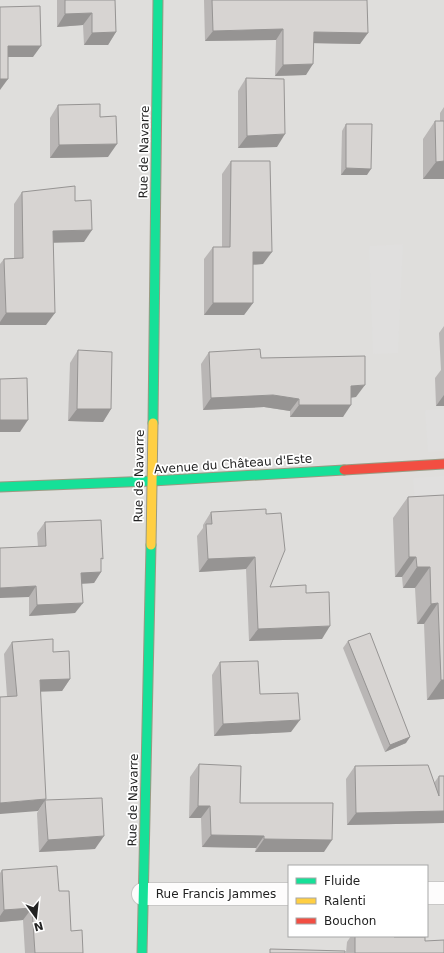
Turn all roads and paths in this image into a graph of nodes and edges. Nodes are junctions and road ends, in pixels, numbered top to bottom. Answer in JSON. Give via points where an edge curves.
{"nodes":[{"id":1,"x":158,"y":0,"type":"edge"},
{"id":2,"x":444,"y":464,"type":"edge"},
{"id":3,"x":152,"y":481,"type":"junction"},
{"id":4,"x":0,"y":487,"type":"edge"},
{"id":5,"x":428,"y":893,"type":"edge"},
{"id":6,"x":444,"y":893,"type":"edge"},
{"id":7,"x":143,"y":894,"type":"junction"},
{"id":8,"x":288,"y":894,"type":"edge"},
{"id":9,"x":142,"y":953,"type":"edge"}],
"edges":[{"from":1,"to":3,"type":"street","name":"Rue de Navarre"},
{"from":2,"to":3,"type":"street","name":"Avenue du Château d'Este"},
{"from":3,"to":4,"type":"street","name":"Avenue du Château d'Este"},
{"from":3,"to":7,"type":"street","name":"Rue de Navarre"},
{"from":5,"to":6,"type":"street"},
{"from":7,"to":8,"type":"street","name":"Rue Francis Jammes"},
{"from":7,"to":9,"type":"street","name":"Rue de Navarre"}]}
